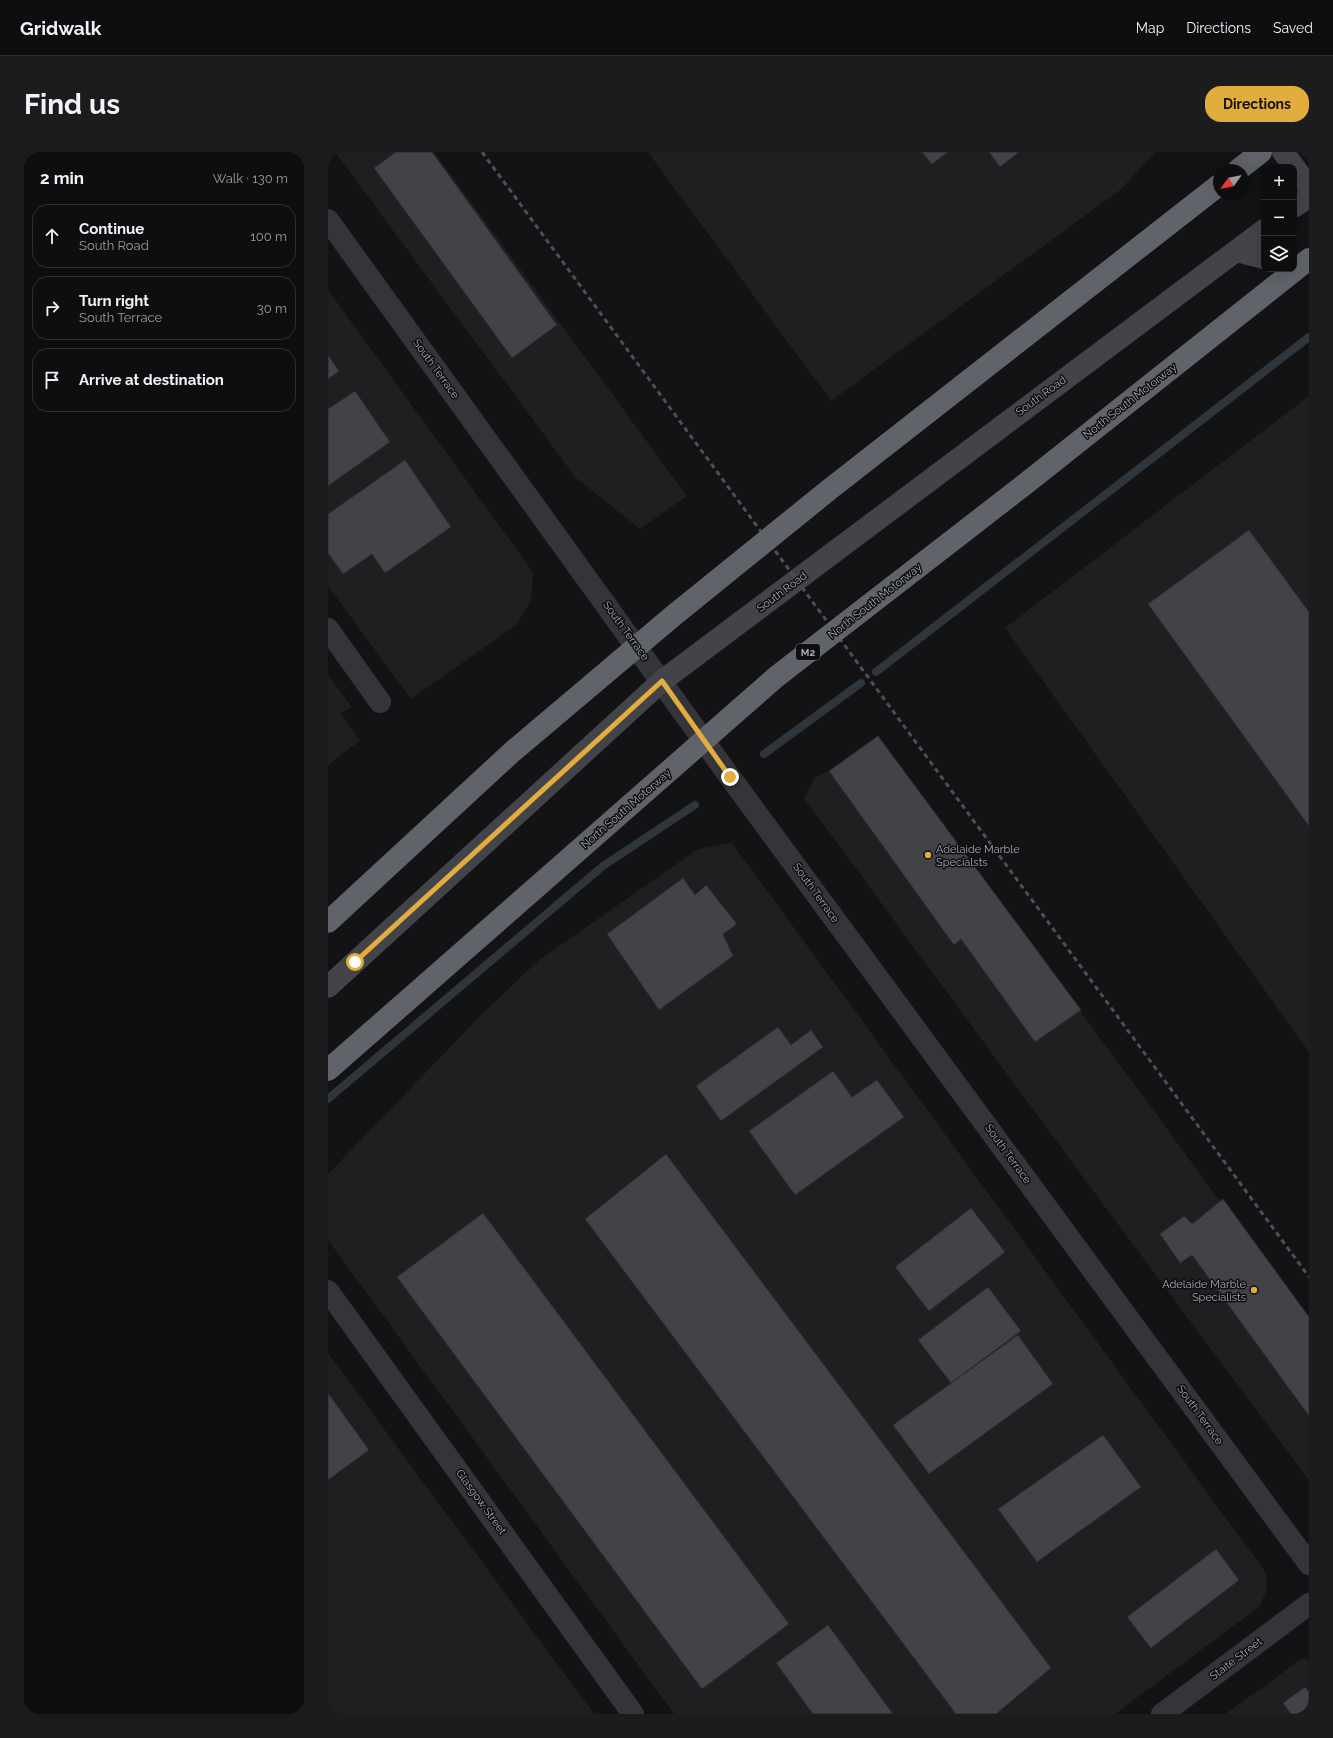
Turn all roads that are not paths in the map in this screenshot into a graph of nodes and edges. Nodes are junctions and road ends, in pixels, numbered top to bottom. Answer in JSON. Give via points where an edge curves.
{"nodes":[{"id":1,"x":1261,"y":152,"type":"edge"},
{"id":2,"x":1283,"y":152,"type":"edge"},
{"id":3,"x":1246,"y":164,"type":"edge"},
{"id":4,"x":1309,"y":187,"type":"edge"},
{"id":5,"x":1213,"y":190,"type":"edge"},
{"id":6,"x":1309,"y":196,"type":"edge"},
{"id":7,"x":1297,"y":205,"type":"edge"},
{"id":8,"x":328,"y":220,"type":"edge"},
{"id":9,"x":1261,"y":232,"type":"edge"},
{"id":10,"x":1237,"y":252,"type":"junction"},
{"id":11,"x":1261,"y":257,"type":"edge"},
{"id":12,"x":1309,"y":259,"type":"edge"},
{"id":13,"x":1297,"y":267,"type":"edge"},
{"id":14,"x":1309,"y":270,"type":"edge"},
{"id":15,"x":328,"y":630,"type":"edge"},
{"id":16,"x":662,"y":681,"type":"junction"},
{"id":17,"x":380,"y":702,"type":"dead end"},
{"id":18,"x":328,"y":922,"type":"edge"},
{"id":19,"x":328,"y":987,"type":"edge"},
{"id":20,"x":328,"y":1070,"type":"edge"},
{"id":21,"x":328,"y":1291,"type":"edge"},
{"id":22,"x":1309,"y":1564,"type":"edge"},
{"id":23,"x":1309,"y":1604,"type":"edge"},
{"id":24,"x":633,"y":1714,"type":"edge"},
{"id":25,"x":1162,"y":1714,"type":"edge"}],
"edges":[{"from":1,"to":3,"type":"highway"},
{"from":2,"to":4,"type":"main road"},
{"from":5,"to":18,"type":"highway","bridge":true,"via":[[836,484],[673,616],[512,752]]},
{"from":6,"to":7,"type":"main road"},
{"from":8,"to":16,"type":"street","name":"South Terrace"},
{"from":9,"to":10,"type":"main road","name":"South Road"},
{"from":10,"to":11,"type":"main road"},
{"from":10,"to":16,"type":"main road","name":"South Road","via":[[984,438]]},
{"from":12,"to":20,"type":"highway","name":"North South Motorway","number":"M2","bridge":true,"via":[[776,677]]},
{"from":13,"to":14,"type":"main road"},
{"from":15,"to":17,"type":"street"},
{"from":16,"to":19,"type":"main road","name":"South Road"},
{"from":16,"to":22,"type":"street","name":"South Terrace"},
{"from":21,"to":24,"type":"street","name":"Glasgow Street"},
{"from":23,"to":25,"type":"street","name":"Staite Street"}]}
